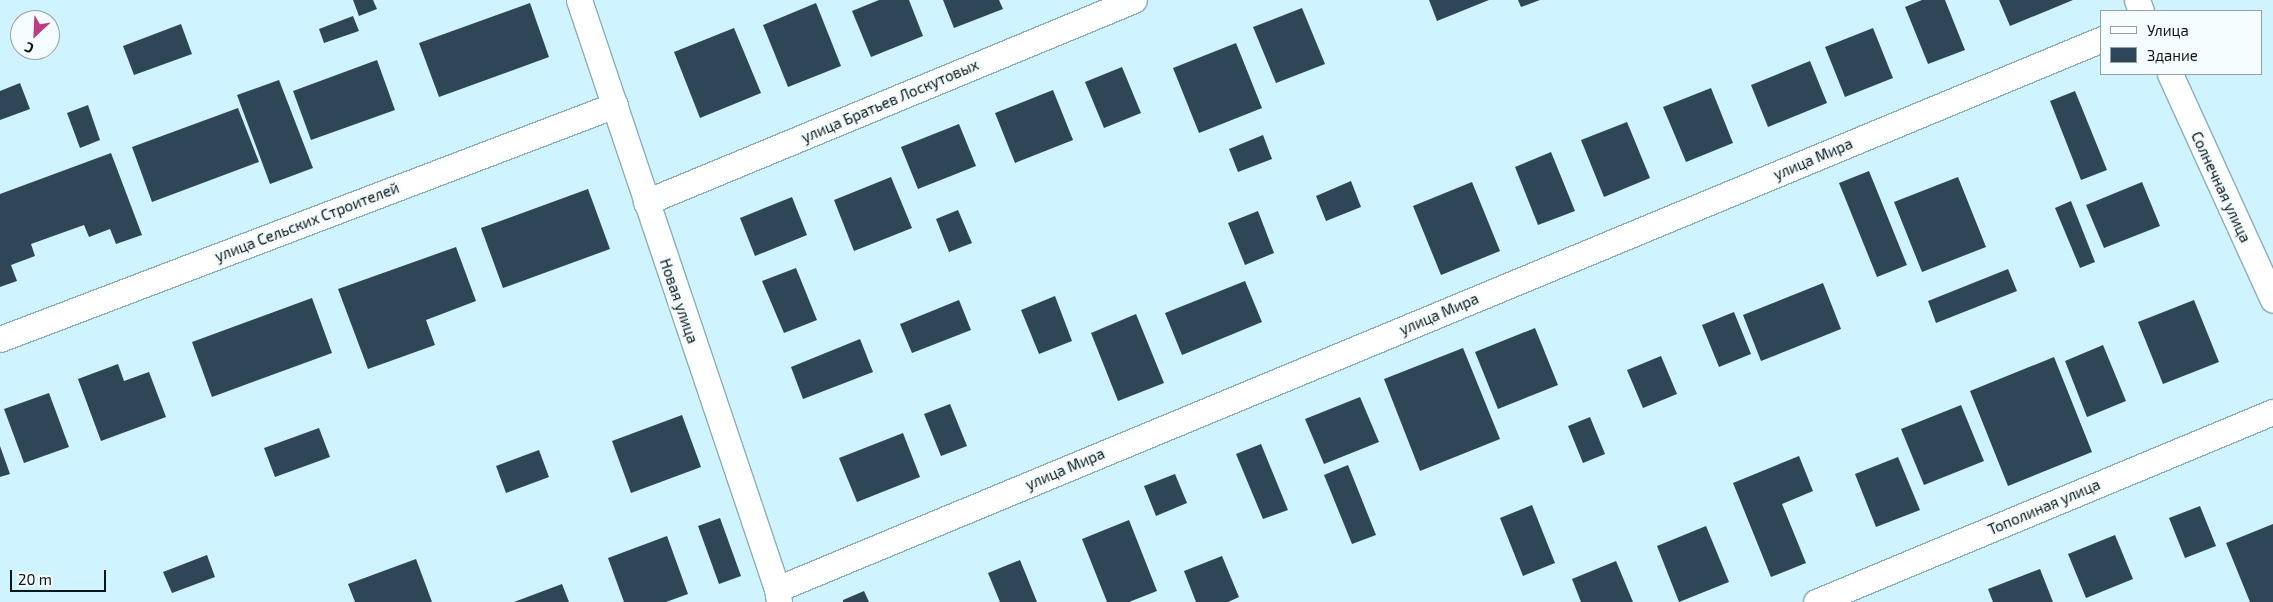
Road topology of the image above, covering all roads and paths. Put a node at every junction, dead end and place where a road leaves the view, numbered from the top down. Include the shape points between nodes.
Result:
1 (579, 0) edge
2 (1134, 0) edge
3 (2100, 40) edge
4 (2170, 75) edge
5 (615, 105) junction
6 (646, 202) junction
7 (2273, 300) edge
8 (0, 339) edge
9 (2273, 412) edge
10 (778, 596) edge
11 (1816, 602) edge

1 - 5 street, Новая улица
2 - 6 street, улица Братьев Лоскутовых
3 - 10 street, улица Мира
4 - 7 street, Солнечная улица
5 - 6 street, Новая улица
5 - 8 street, улица Сельских Строителей
6 - 10 street, Новая улица
9 - 11 street, Тополиная улица

